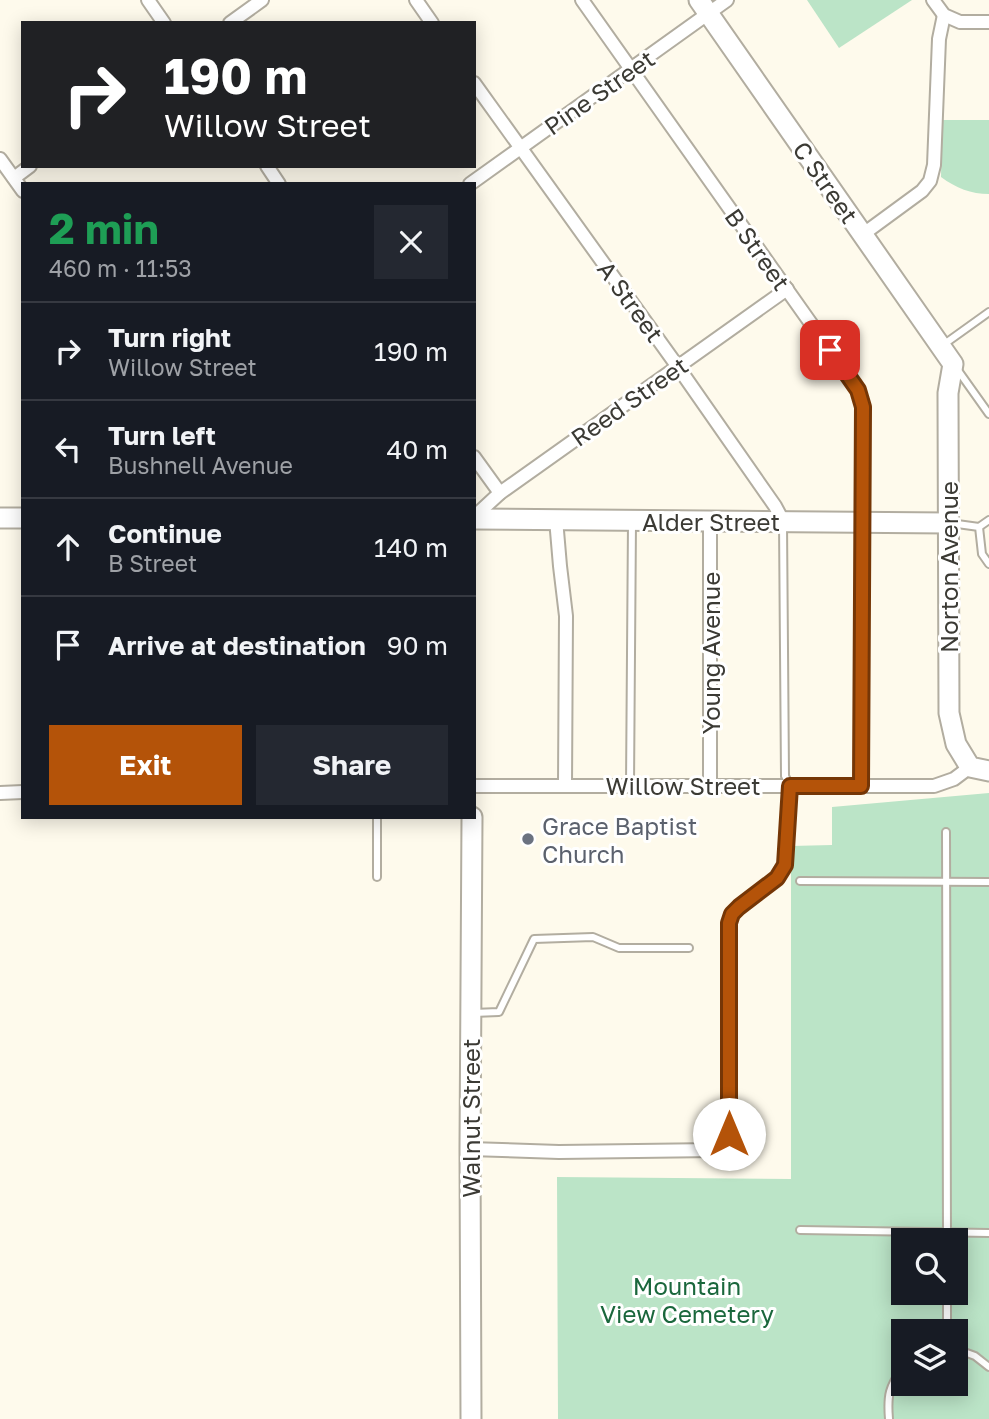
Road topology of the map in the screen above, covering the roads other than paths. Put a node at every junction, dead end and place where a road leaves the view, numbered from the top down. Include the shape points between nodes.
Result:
1 (148, 0) edge
2 (262, 0) edge
3 (416, 0) edge
4 (582, 0) edge
5 (727, 0) edge
6 (933, 0) edge
7 (704, 7) edge
8 (944, 15) junction
9 (163, 21) edge
10 (233, 21) edge
11 (431, 21) edge
12 (989, 22) edge
13 (631, 69) junction
14 (476, 86) edge
15 (520, 148) junction
16 (0, 159) edge
17 (27, 168) edge
18 (14, 178) junction
19 (473, 182) edge
20 (21, 188) edge
21 (862, 235) junction
22 (787, 289) junction
23 (989, 312) edge
24 (941, 346) junction
25 (953, 364) junction
26 (678, 366) junction
27 (989, 414) edge
28 (476, 460) edge
29 (500, 493) junction
30 (476, 516) edge
31 (0, 518) edge
32 (21, 518) edge
33 (476, 518) edge
34 (556, 519) junction
35 (632, 520) junction
36 (989, 520) edge
37 (710, 521) junction
38 (783, 521) junction
39 (862, 522) junction
40 (948, 523) junction
41 (979, 527) junction
42 (989, 564) edge
43 (979, 769) edge
44 (565, 785) junction
45 (630, 785) junction
46 (710, 785) junction
47 (476, 786) edge
48 (790, 786) junction
49 (861, 786) junction
50 (21, 792) edge
51 (0, 793) edge
52 (377, 819) edge
53 (472, 819) edge
54 (946, 832) dead end
55 (377, 877) dead end
56 (800, 881) dead end
57 (946, 882) junction
58 (989, 882) edge
59 (689, 948) dead end
60 (471, 1013) junction
61 (470, 1149) junction
62 (947, 1228) edge
63 (800, 1230) dead end
64 (891, 1231) edge
65 (968, 1232) edge
66 (989, 1233) edge
67 (968, 1353) edge
68 (989, 1367) edge
69 (891, 1390) edge
70 (471, 1419) edge
71 (889, 1419) edge

1 - 9 street
2 - 10 street
3 - 11 street
4 - 13 street, B Street
5 - 7 street, Pine Street
6 - 8 street
7 - 13 street, Pine Street
7 - 21 street, C Street
8 - 12 street via 960,22
8 - 21 street via 930,181
13 - 15 street, Pine Street
13 - 22 street, B Street
14 - 15 street, A Street
15 - 19 street, Pine Street
15 - 26 street, A Street
16 - 18 street
17 - 18 street
18 - 20 street
21 - 24 street, C Street
22 - 26 street, Reed Street
22 - 39 street, B Street via 858,390 863,407
23 - 24 lane
24 - 25 street, C Street
25 - 27 lane
25 - 40 street, Norton Avenue via 948,393
26 - 29 street, Reed Street
26 - 38 street, A Street
28 - 29 street
29 - 30 street, Reed Street
31 - 32 street
33 - 34 street, Alder Street
34 - 35 street, Alder Street
34 - 44 street via 566,616
35 - 37 street, Alder Street
35 - 45 lane
36 - 41 lane
37 - 38 street, Alder Street
37 - 46 street, Young Avenue
38 - 39 street, Alder Street
38 - 48 lane via 785,776
39 - 40 street, Alder Street
39 - 49 street, B Street
40 - 41 lane
40 - 43 street, Norton Avenue via 949,713 956,744
41 - 42 lane via 982,554
43 - 49 street, Willow Street via 934,786
44 - 45 street, Willow Street
44 - 47 street, Willow Street
45 - 46 street, Willow Street
46 - 48 street, Willow Street
48 - 49 street, Willow Street
48 - 61 street via 785,865 777,878 732,914 729,923 729,1134 725,1145 715,1150 559,1153
50 - 51 street
52 - 55 lane
53 - 60 street, Walnut Street
54 - 57 lane
56 - 57 lane
57 - 58 lane
57 - 62 lane
59 - 60 lane via 619,948 593,937 534,939 499,1013
60 - 61 street, Walnut Street
61 - 70 street, Walnut Street
63 - 64 lane
65 - 66 lane
67 - 68 lane
69 - 71 lane

